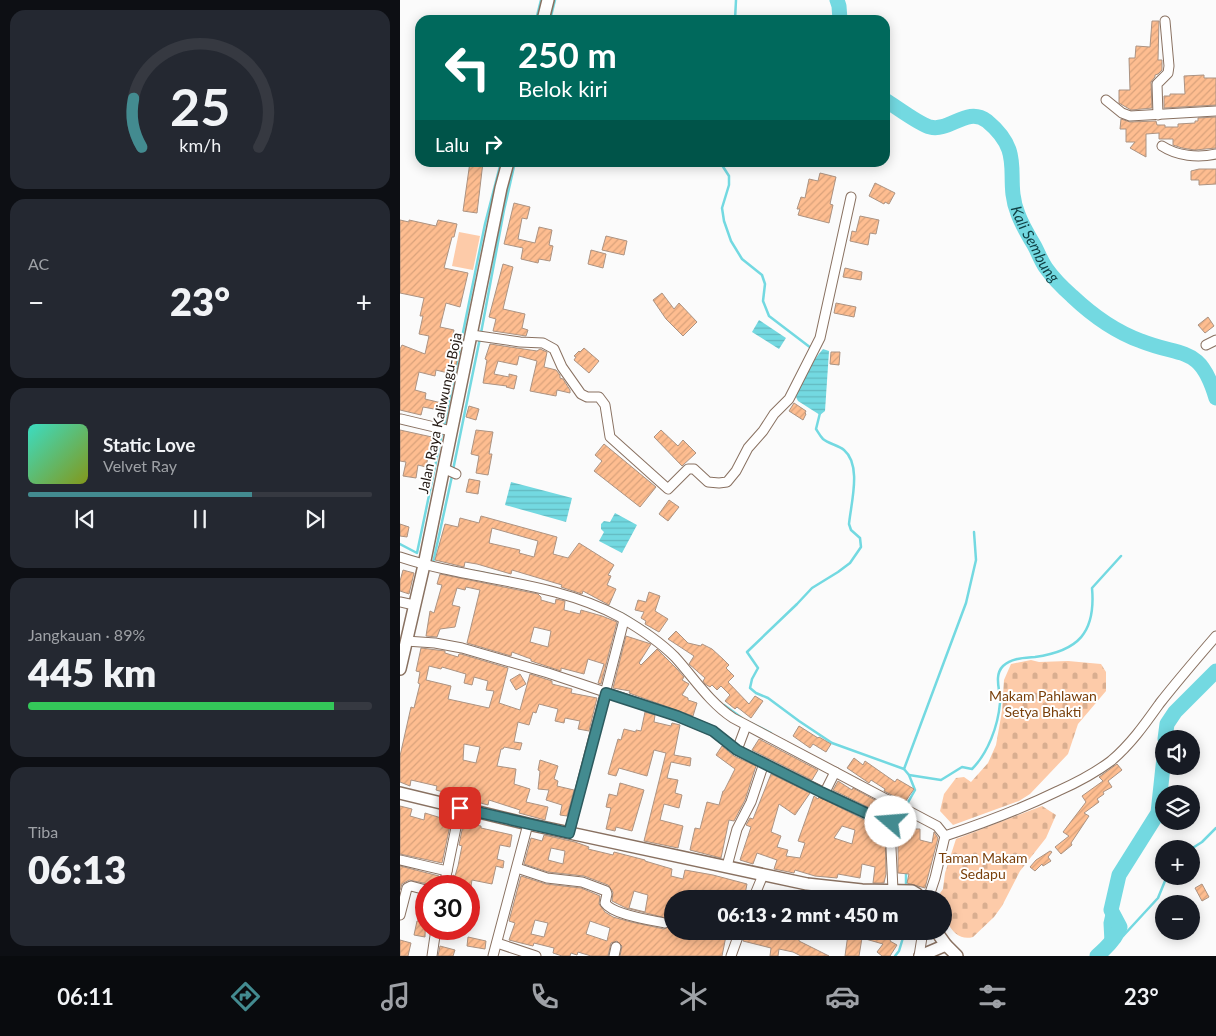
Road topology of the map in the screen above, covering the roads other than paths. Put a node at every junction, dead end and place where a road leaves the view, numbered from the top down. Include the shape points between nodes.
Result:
1 (548, 0) edge
2 (544, 15) edge
3 (1165, 21) dead end
4 (1106, 100) dead end
5 (1216, 111) edge
6 (1158, 115) junction
7 (1162, 146) dead end
8 (1216, 154) edge
9 (507, 167) edge
10 (851, 197) dead end
11 (472, 335) junction
12 (1216, 340) edge
13 (1206, 345) dead end
14 (401, 419) edge
15 (451, 431) junction
16 (443, 468) junction
17 (456, 474) dead end
18 (400, 556) edge
19 (424, 565) junction
20 (400, 602) edge
21 (414, 605) junction
22 (624, 620) junction
23 (1216, 636) edge
24 (406, 641) junction
25 (400, 669) edge
26 (606, 693) junction
27 (746, 726) junction
28 (737, 750) junction
29 (764, 762) junction
30 (835, 772) junction
31 (819, 791) junction
32 (400, 793) edge
33 (894, 804) junction
34 (460, 808) junction
35 (891, 822) junction
36 (528, 824) junction
37 (569, 833) junction
38 (945, 836) junction
39 (400, 860) edge
40 (727, 866) junction
41 (516, 868) junction
42 (447, 871) junction
43 (446, 875) edge
44 (763, 875) junction
45 (415, 887) edge
46 (757, 890) edge
47 (862, 890) edge
48 (893, 890) edge
49 (931, 890) edge
50 (400, 914) edge
51 (664, 923) edge
52 (434, 940) edge
53 (737, 940) edge
54 (922, 940) edge
55 (942, 940) edge
56 (497, 943) junction
57 (946, 945) junction
58 (432, 956) edge
59 (493, 956) edge
60 (536, 956) edge
61 (731, 956) edge
62 (919, 956) edge
63 (957, 956) edge

1 - 2 main road
3 - 6 street via 1169,66 1168,74 1157,84
4 - 6 street via 1127,116
5 - 6 street
7 - 8 street via 1170,152 1185,155
9 - 11 main road, Jalan Raya Kaliwungu-Boja
10 - 11 street via 820,338 788,399 748,448 727,482 708,482 694,469 688,469 668,489 610,437 605,405 599,396 581,394 554,349 543,343
11 - 15 main road, Jalan Raya Kaliwungu-Boja
12 - 13 street
14 - 15 street
15 - 16 main road, Jalan Raya Kaliwungu-Boja
16 - 17 street
16 - 19 main road, Jalan Raya Kaliwungu-Boja
18 - 19 street
19 - 21 main road, Jalan Raya Kaliwungu-Boja
19 - 22 street via 522,583 595,606
20 - 21 street
21 - 24 main road, Jalan Raya Kaliwungu-Boja
22 - 26 street
22 - 27 street via 664,647 716,706
23 - 38 street via 1146,725 1110,762 1029,805
24 - 25 main road, Jalan Raya Kaliwungu-Boja
24 - 26 street via 462,648
26 - 28 street via 713,731
26 - 37 street
27 - 28 street
27 - 30 street
28 - 29 street
29 - 31 street
29 - 40 street via 751,802 737,829
30 - 31 street
30 - 33 street
31 - 35 street
32 - 34 main road
33 - 35 street
33 - 38 street via 936,826
34 - 36 main road
34 - 42 street
35 - 48 street
36 - 37 main road
36 - 41 street
37 - 40 main road
38 - 49 street
39 - 42 street
40 - 44 main road
41 - 51 street via 548,878 582,882 606,891 606,905 610,908
41 - 56 street
42 - 43 street
44 - 46 street
44 - 47 main road
45 - 50 street via 407,888
52 - 58 street
53 - 61 street
54 - 62 street
55 - 57 main road
56 - 59 street
56 - 60 street
57 - 62 main road
57 - 63 main road

